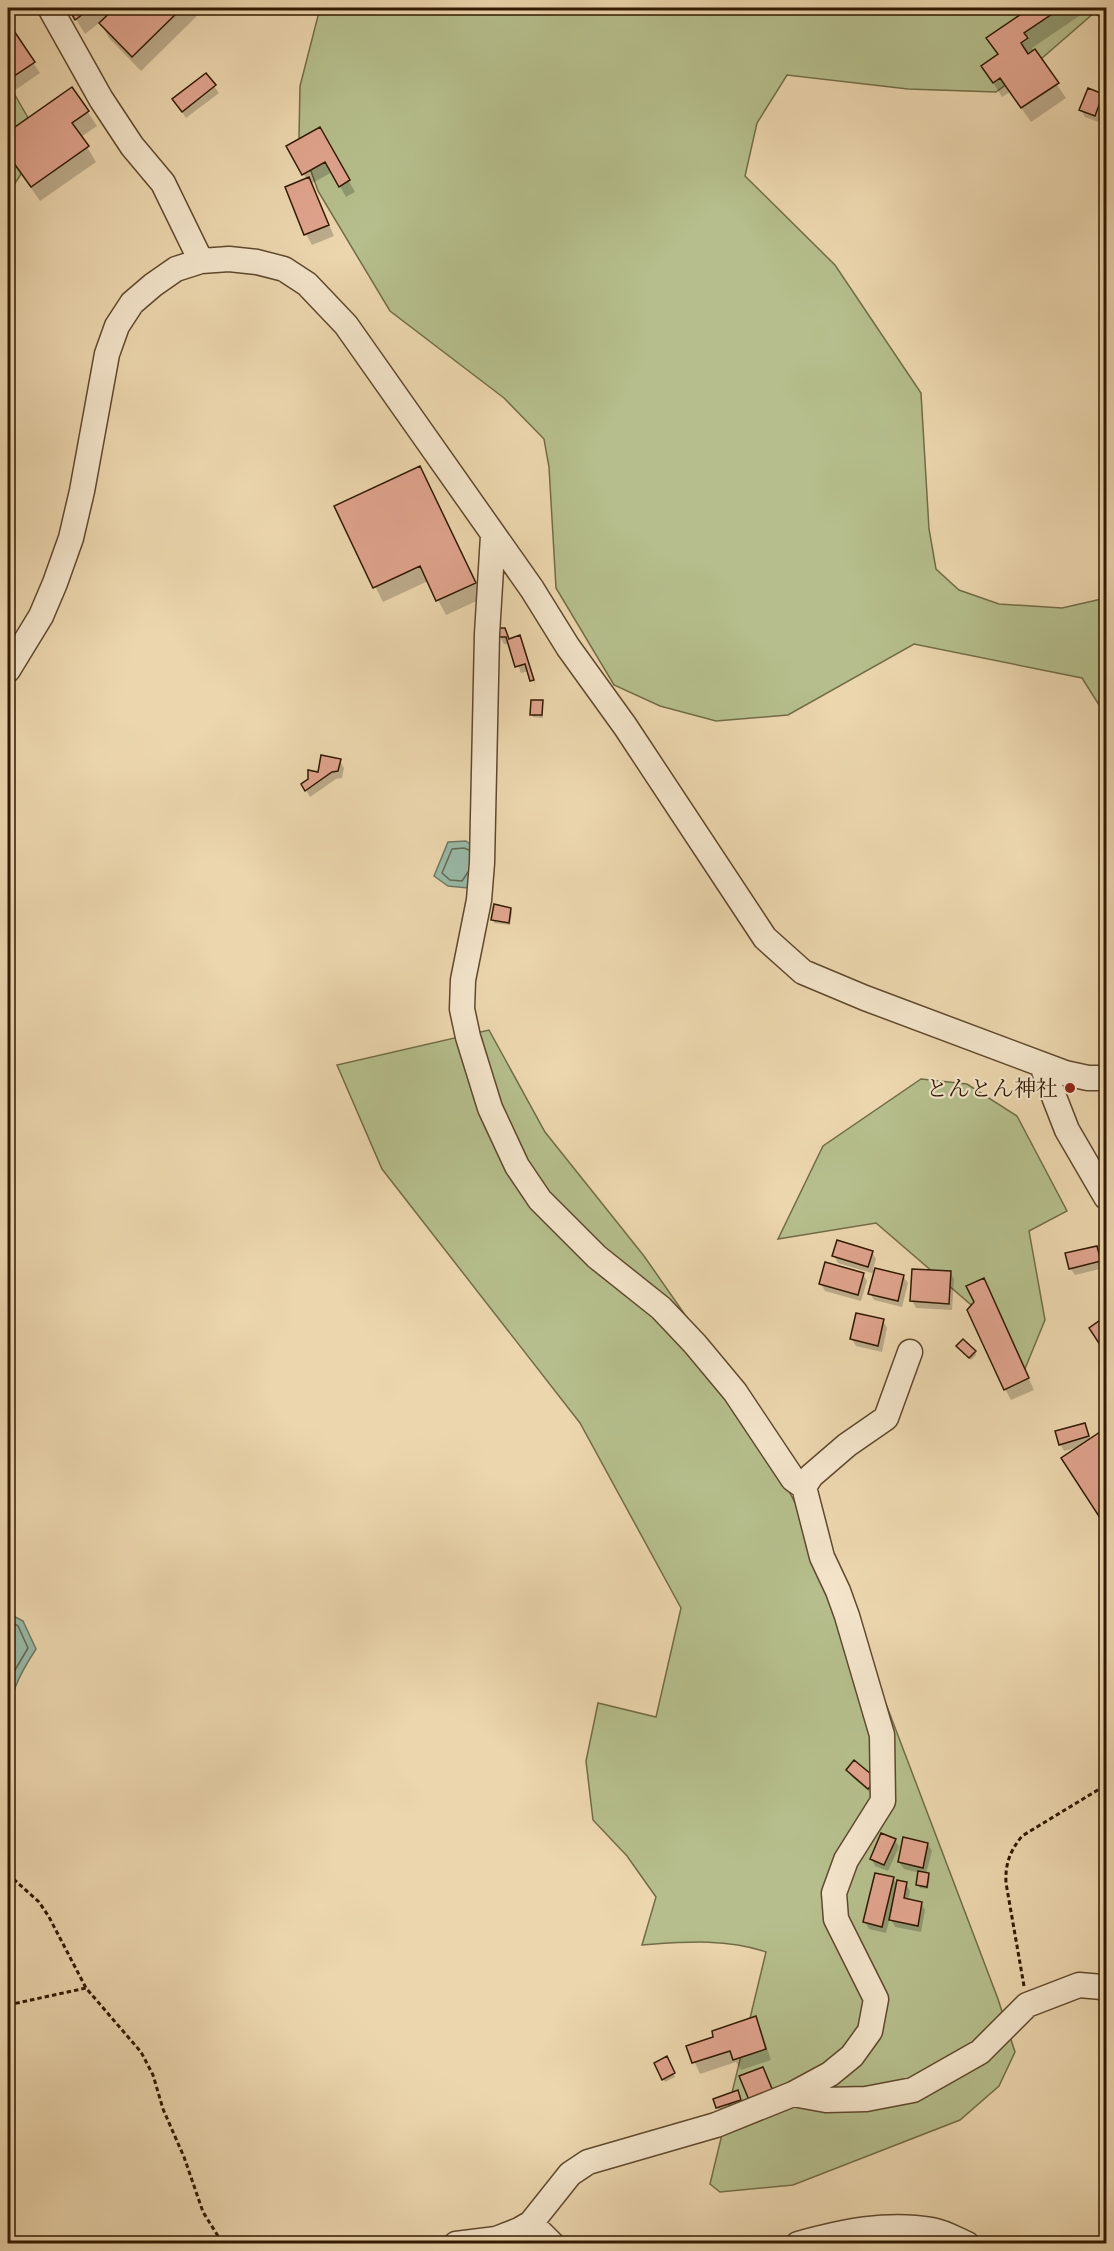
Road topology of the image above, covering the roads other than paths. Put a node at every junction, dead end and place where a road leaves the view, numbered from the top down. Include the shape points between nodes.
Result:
1 (50, 8) edge
2 (201, 261) junction
3 (493, 536) junction
4 (8, 670) edge
5 (1042, 1066) junction
6 (1107, 1078) edge
7 (1107, 1197) edge
8 (910, 1352) dead end
9 (804, 1486) junction
10 (1107, 1990) edge
11 (793, 2094) junction
12 (531, 2223) junction
13 (456, 2244) edge
14 (552, 2244) edge
15 (798, 2244) edge
16 (967, 2244) edge

1 - 2 street via 101,99 163,183
2 - 3 street via 257,262 284,269 307,284 346,325
2 - 4 street via 176,269 153,285 132,303 117,326 107,354 71,538 41,616
3 - 5 street via 765,938 803,972
3 - 9 street via 482,863 462,1009 490,1108 517,1166 540,1200 597,1257 661,1308 695,1344 735,1392 793,1479
5 - 6 street via 1088,1078
5 - 7 street via 1067,1130
8 - 9 street via 886,1418 847,1445
9 - 11 street via 822,1557 847,1616 882,1735 884,1770 883,1801 846,1860 834,1893 836,1919 876,1999 870,2031 852,2056 830,2074
10 - 11 street via 1079,1985 1027,2006 980,2052 914,2090 866,2099 826,2100
11 - 12 street via 716,2126 588,2162 570,2174
12 - 13 street via 496,2239
12 - 14 street
15 - 16 street via 892,2226 934,2230

